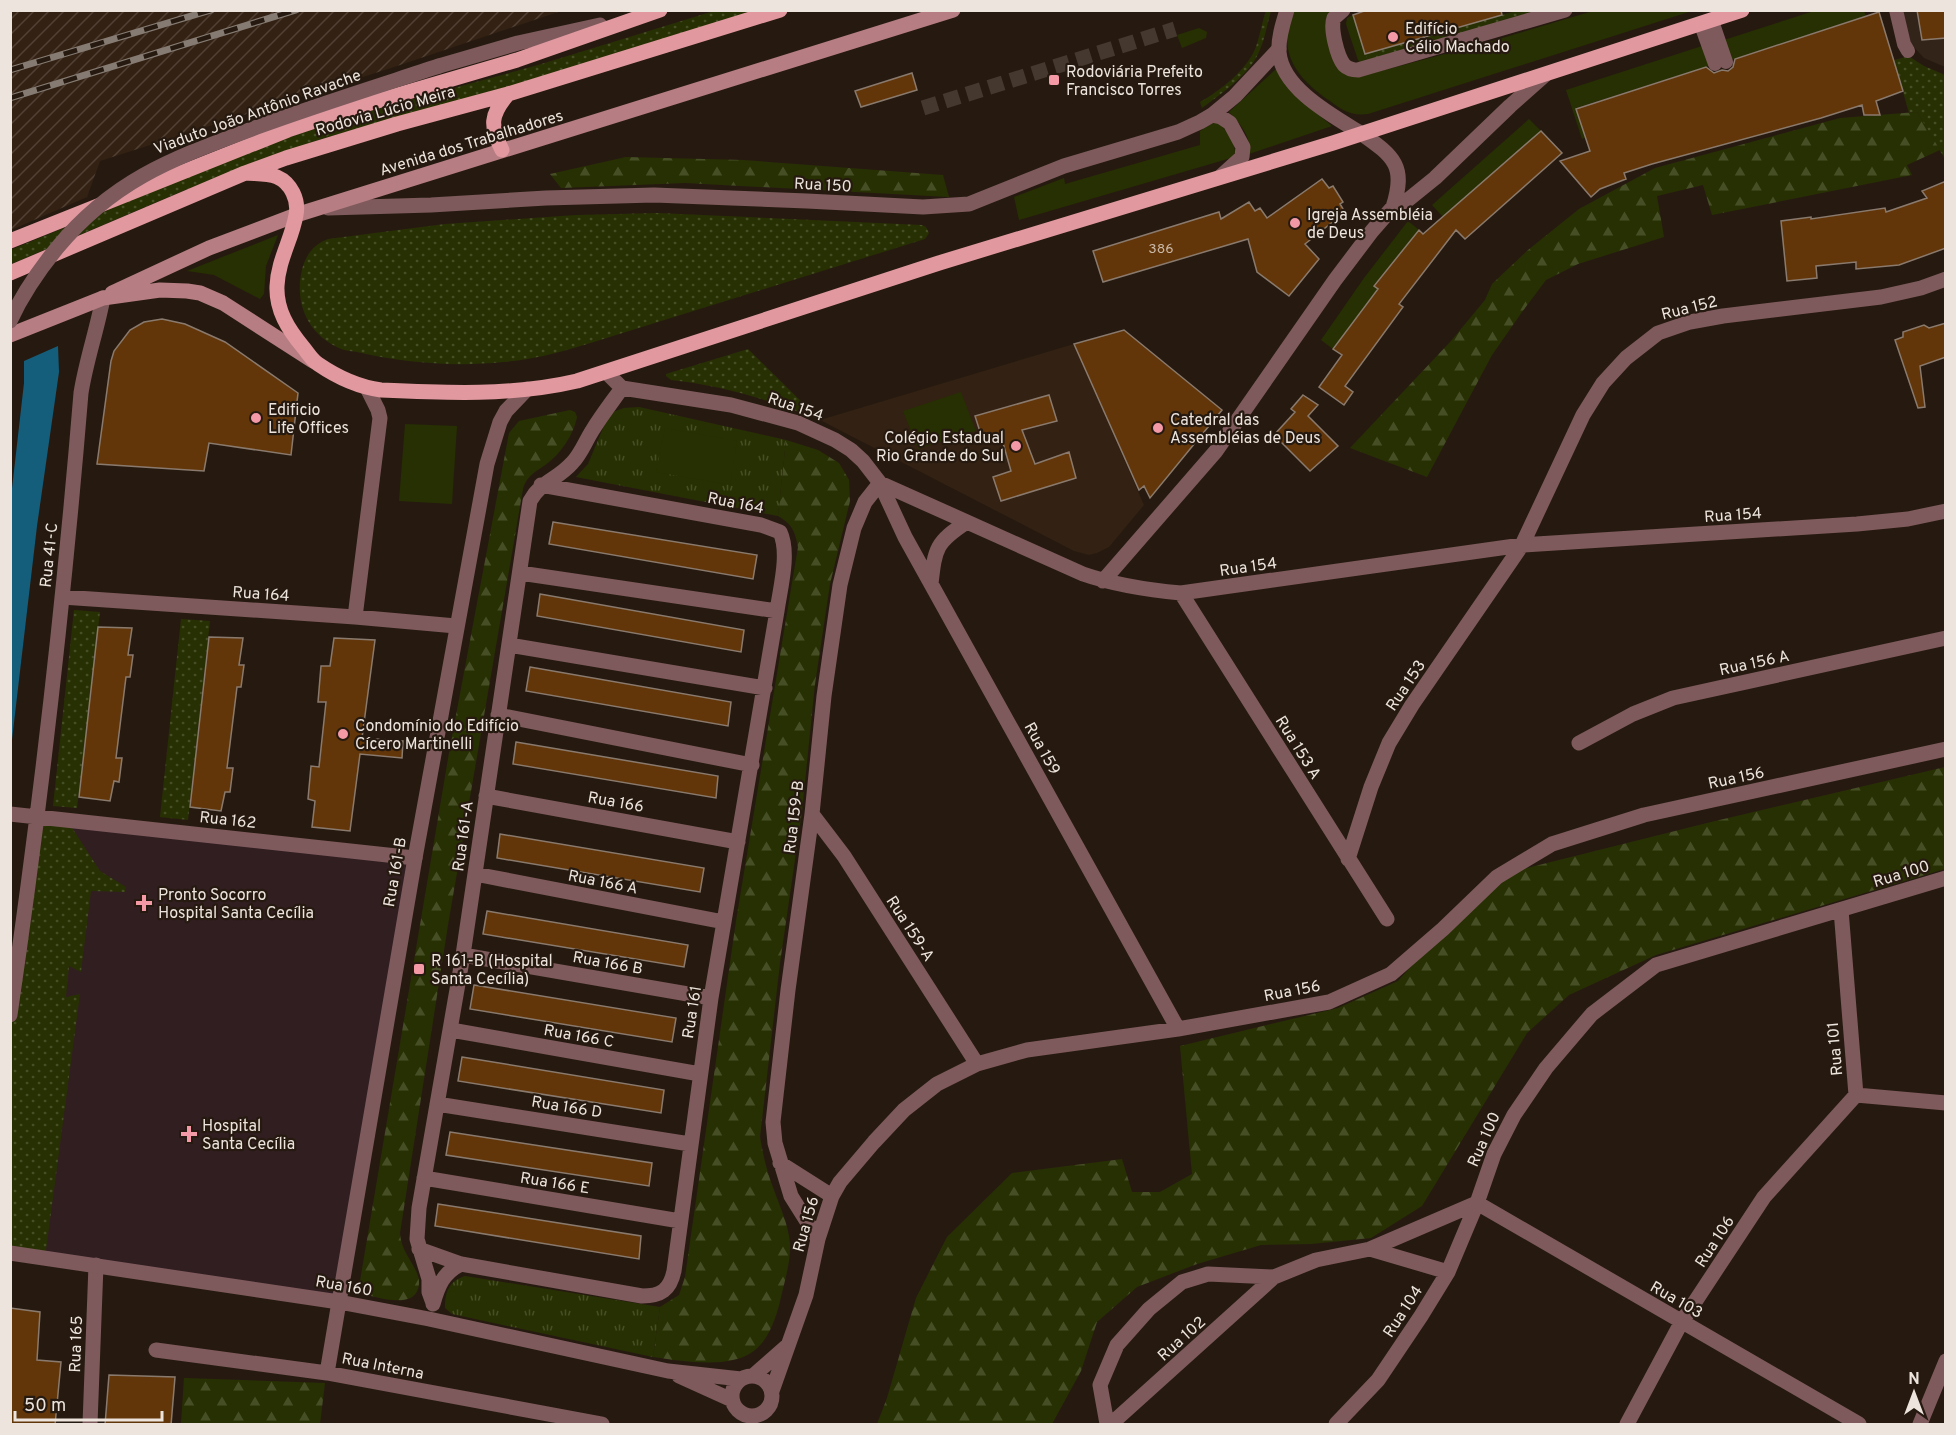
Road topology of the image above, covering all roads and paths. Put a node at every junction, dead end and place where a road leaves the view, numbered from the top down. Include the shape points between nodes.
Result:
1 (660, 10) edge
2 (780, 10) edge
3 (953, 10) edge
4 (1287, 10) edge
5 (1343, 10) edge
6 (1565, 10) edge
7 (1742, 10) edge
8 (1896, 10) edge
9 (635, 18) junction
10 (1706, 23) junction
11 (1279, 49) junction
12 (1908, 51) dead end
13 (1720, 63) dead end
14 (1545, 75) junction
15 (508, 94) junction
16 (1212, 115) junction
17 (1362, 134) junction
18 (502, 150) junction
19 (245, 174) junction
20 (1221, 177) junction
21 (1393, 207) junction
22 (322, 208) junction
23 (296, 215) junction
24 (10, 241) edge
25 (10, 273) edge
26 (1946, 279) edge
27 (107, 295) junction
28 (10, 321) edge
29 (10, 335) edge
30 (316, 363) junction
31 (606, 372) junction
32 (367, 388) junction
33 (622, 388) junction
34 (527, 389) junction
35 (880, 483) junction
36 (541, 485) junction
37 (1946, 511) edge
38 (967, 522) junction
39 (780, 532) joint
40 (1522, 546) junction
41 (520, 573) junction
42 (1103, 581) junction
43 (931, 584) junction
44 (1181, 593) junction
45 (62, 597) junction
46 (777, 611) junction
47 (355, 617) junction
48 (456, 626) junction
49 (1946, 638) edge
50 (509, 645) junction
51 (765, 688) junction
52 (498, 715) junction
53 (1579, 743) dead end
54 (1946, 749) edge
55 (752, 765) junction
56 (486, 796) junction
57 (10, 814) edge
58 (812, 814) junction
59 (36, 817) junction
60 (738, 842) junction
61 (415, 858) junction
62 (1348, 860) junction
63 (475, 874) junction
64 (1946, 878) edge
65 (1841, 910) junction
66 (1387, 919) dead end
67 (724, 922) junction
68 (463, 955) junction
69 (711, 998) junction
70 (10, 1016) edge
71 (1178, 1029) junction
72 (451, 1030) junction
73 (977, 1064) junction
74 (700, 1074) junction
75 (1856, 1095) junction
76 (1946, 1103) edge
77 (437, 1104) junction
78 (690, 1144) junction
79 (780, 1163) junction
80 (424, 1178) junction
81 (832, 1196) junction
82 (1477, 1203) junction
83 (681, 1221) junction
84 (818, 1239) junction
85 (419, 1249) junction
86 (1370, 1249) junction
87 (10, 1253) edge
88 (461, 1264) junction
89 (96, 1265) junction
90 (1448, 1272) junction
91 (1274, 1277) junction
92 (339, 1302) junction
93 (433, 1303) junction
94 (429, 1319) junction
95 (1681, 1323) junction
96 (789, 1345) junction
97 (156, 1350) dead end
98 (1946, 1361) edge
99 (668, 1371) junction
100 (327, 1373) junction
101 (747, 1377) junction
102 (772, 1391) junction
103 (732, 1401) junction
104 (767, 1417) edge
105 (744, 1420) edge
106 (90, 1425) edge
107 (602, 1425) edge
108 (1109, 1425) edge
109 (1336, 1425) edge
110 (1627, 1425) edge
111 (1859, 1425) edge
112 (1920, 1425) edge

1 - 9 main road, Rodovia Lúcio Meira
2 - 15 main road, Rodovia Lúcio Meira
3 - 18 main road, Avenida dos Trabalhadores
4 - 11 street
5 - 6 street via 1331,24 1345,66 1358,70
7 - 10 main road
8 - 12 street
9 - 24 main road, Rodovia Lúcio Meira via 517,60 288,130
9 - 28 street, Viaduto João Antônio Ravache, bridge via 518,43 439,66 333,100 175,159 132,181 78,223 46,261
10 - 13 street
10 - 14 main road
11 - 16 street, Rua 150
11 - 17 street via 1285,71 1300,90
14 - 17 main road
14 - 21 street via 1427,186
15 - 18 main road via 493,117
15 - 19 main road, Rodovia Lúcio Meira via 339,141
16 - 20 street via 1230,123 1243,147 1242,157
16 - 22 street, Rua 150 via 1178,132 1064,166 969,204 949,207 654,195
17 - 20 main road
17 - 21 street via 1388,154 1396,166 1399,184
18 - 22 main road, Avenida dos Trabalhadores
19 - 23 main road via 267,174 285,181 296,201
19 - 25 main road, Rodovia Lúcio Meira, bridge
20 - 31 main road via 939,262
21 - 42 street via 1355,252 1221,444
22 - 23 main road, Avenida dos Trabalhadores
23 - 27 main road, Avenida dos Trabalhadores via 209,248
23 - 30 main road via 280,266 278,299 290,331
26 - 40 street, Rua 152 via 1881,297 1707,318 1658,333 1626,358 1593,398
27 - 29 main road, Avenida dos Trabalhadores
27 - 30 main road via 160,290 200,293 223,303
27 - 45 street, Rua 41-C via 81,393
30 - 32 main road
31 - 33 street
31 - 34 main road via 560,385
32 - 34 main road via 485,392
32 - 47 street via 380,418
33 - 35 street, Rua 154 via 731,405 798,423 851,450
33 - 36 street via 572,463
34 - 48 street, Rua 161-B via 506,411 490,450
35 - 38 street, Rua 154
35 - 43 street, Rua 159
35 - 58 street, Rua 159-B via 865,502 846,556 826,676
36 - 39 street, Rua 164 via 761,525
36 - 41 street, Rua 161-A via 530,501
37 - 40 street, Rua 154 via 1867,523
38 - 42 street, Rua 154
38 - 43 street via 940,542
39 - 46 street, Rua 161 via 785,548
40 - 44 street, Rua 154
40 - 62 street, Rua 153 via 1389,743
41 - 46 street
41 - 50 street, Rua 161-A
42 - 44 street, Rua 154
43 - 71 street, Rua 159
44 - 62 street, Rua 153 A
45 - 47 street, Rua 164
45 - 59 street, Rua 41-C
46 - 51 street, Rua 161
47 - 48 street, Rua 164
48 - 61 street, Rua 161-B
49 - 53 street, Rua 156 A via 1673,698
50 - 51 street
50 - 52 street, Rua 161-A
51 - 55 street, Rua 161
52 - 55 street
52 - 56 street, Rua 161-A
54 - 71 street, Rua 156 via 1644,815 1552,844 1497,877 1392,974 1329,1002
55 - 60 street, Rua 161
56 - 60 street, Rua 166
56 - 63 street, Rua 161-A
57 - 59 street, Rua 162
58 - 73 street, Rua 159-A via 844,856
58 - 79 street, Rua 159-B via 773,1122
59 - 61 street, Rua 162
59 - 70 street, Rua 41-C
60 - 67 street, Rua 161
61 - 92 street, Rua 161-B
62 - 66 street, Rua 153 A
63 - 67 street, Rua 166 A
63 - 68 street, Rua 161-A
64 - 65 street, Rua 100
65 - 75 street, Rua 101
65 - 82 street, Rua 100 via 1656,966 1592,1014 1546,1068 1514,1115 1494,1154
67 - 69 street, Rua 161
68 - 69 street, Rua 166 B
68 - 72 street, Rua 161-A
69 - 74 street, Rua 161
71 - 73 street, Rua 156 via 1027,1050
72 - 74 street, Rua 166 C
72 - 77 street, Rua 161-A
73 - 81 street, Rua 156 via 937,1084 904,1110
74 - 78 street, Rua 161
75 - 76 street, Rua 101
75 - 95 street, Rua 106 via 1764,1197
77 - 78 street, Rua 166 D
77 - 80 street, Rua 161-A
78 - 83 street, Rua 161
79 - 81 street
79 - 84 street, Rua 159-B via 790,1196
80 - 83 street, Rua 166 E
80 - 85 street, Rua 161-A via 417,1223
81 - 84 street, Rua 156
82 - 86 street
82 - 90 street, Rua 104
82 - 95 street, Rua 103
83 - 88 street, Rua 161 via 672,1280 668,1288 653,1296
84 - 96 street, Rua 156 via 806,1295
85 - 88 street, Rua 161
85 - 93 street, Rua 161-A
86 - 90 street
86 - 91 street via 1316,1260
87 - 89 street, Rua 160
88 - 93 street via 444,1276
89 - 92 street, Rua 160
89 - 106 street, Rua 165
90 - 109 street, Rua 104 via 1378,1380
91 - 108 street, Rua 102
91 - 108 street via 1208,1274 1182,1282 1149,1310 1117,1345 1100,1386
92 - 94 street, Rua 160
92 - 100 street, Rua 161-B
93 - 94 street, Rua 161-A
94 - 99 street, Rua 160
95 - 110 street, Rua 106
95 - 111 street, Rua 103
96 - 101 street
96 - 102 street, Rua 156
97 - 100 street, Rua Interna
98 - 112 street
99 - 101 street, Rua 160
99 - 103 street, Rua 160
100 - 107 street, Rua Interna
101 - 102 street via 765,1380
101 - 103 street via 733,1389
102 - 104 street
103 - 105 street
104 - 105 street

